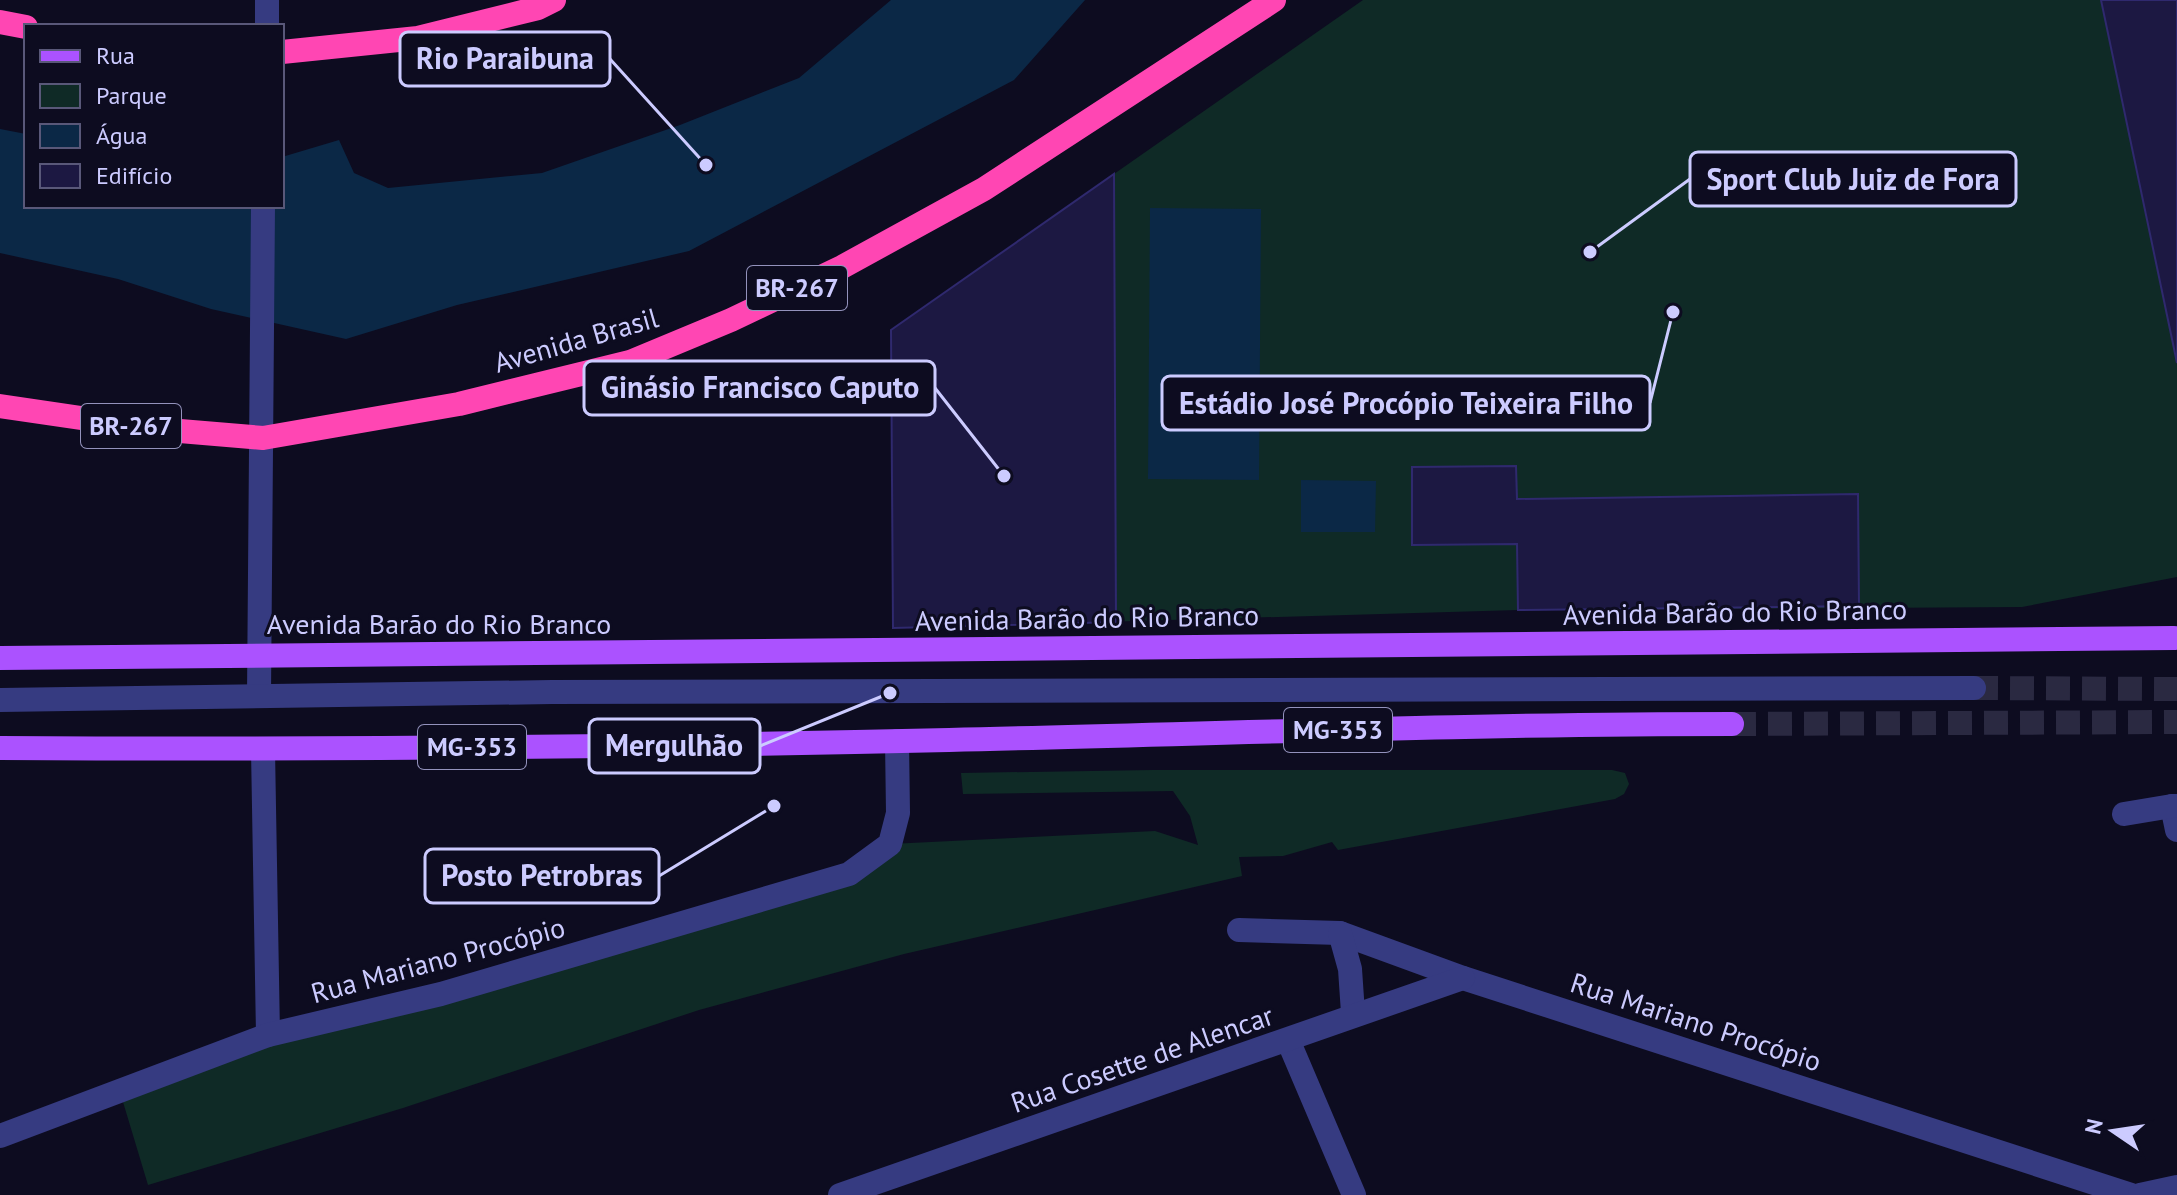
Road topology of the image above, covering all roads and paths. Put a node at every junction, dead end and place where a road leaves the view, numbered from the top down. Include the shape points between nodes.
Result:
1 (267, 0) edge
2 (554, 0) edge
3 (1274, 0) edge
4 (0, 22) edge
5 (267, 24) edge
6 (24, 27) edge
7 (284, 52) edge
8 (263, 208) edge
9 (0, 406) edge
10 (263, 438) junction
11 (2174, 638) dead end
12 (260, 655) junction
13 (0, 658) edge
14 (1974, 688) tunnel mouth
15 (259, 695) junction
16 (0, 700) edge
17 (1732, 724) tunnel mouth
18 (897, 741) junction
19 (0, 748) edge
20 (263, 750) junction
21 (2124, 814) dead end
22 (2175, 814) edge
23 (1239, 930) dead end
24 (1340, 933) junction
25 (1463, 978) junction
26 (1353, 1013) junction
27 (268, 1035) junction
28 (1288, 1040) junction
29 (0, 1136) edge
30 (2177, 1187) edge
31 (857, 1193) edge
32 (1354, 1195) edge
33 (2131, 1195) edge
34 (2140, 1195) edge

1 - 5 street
2 - 7 highway via 418,38
3 - 10 highway, Avenida Brasil / BR-267 via 984,189 731,320 630,362 459,404
4 - 6 highway
8 - 10 street
9 - 10 highway, Avenida Brasil / BR-267
10 - 12 street
11 - 12 main road, Avenida Barão do Rio Branco
12 - 13 main road, Avenida Barão do Rio Branco
12 - 15 street
14 - 15 street
15 - 16 street
17 - 18 main road, MG-353
18 - 20 main road, MG-353
18 - 27 street, Rua Mariano Procópio via 898,813 890,844 849,874 441,994
19 - 20 main road, MG-353
20 - 27 street
21 - 22 street
23 - 24 street, Rua Mariano Procópio
24 - 25 street, Rua Mariano Procópio
24 - 26 street via 1350,969
25 - 26 street, Rua Cosette de Alencar
25 - 33 street, Rua Mariano Procópio
26 - 28 street, Rua Cosette de Alencar
27 - 29 street, Rua Mariano Procópio
28 - 31 street, Rua Cosette de Alencar
28 - 32 street
30 - 34 street

